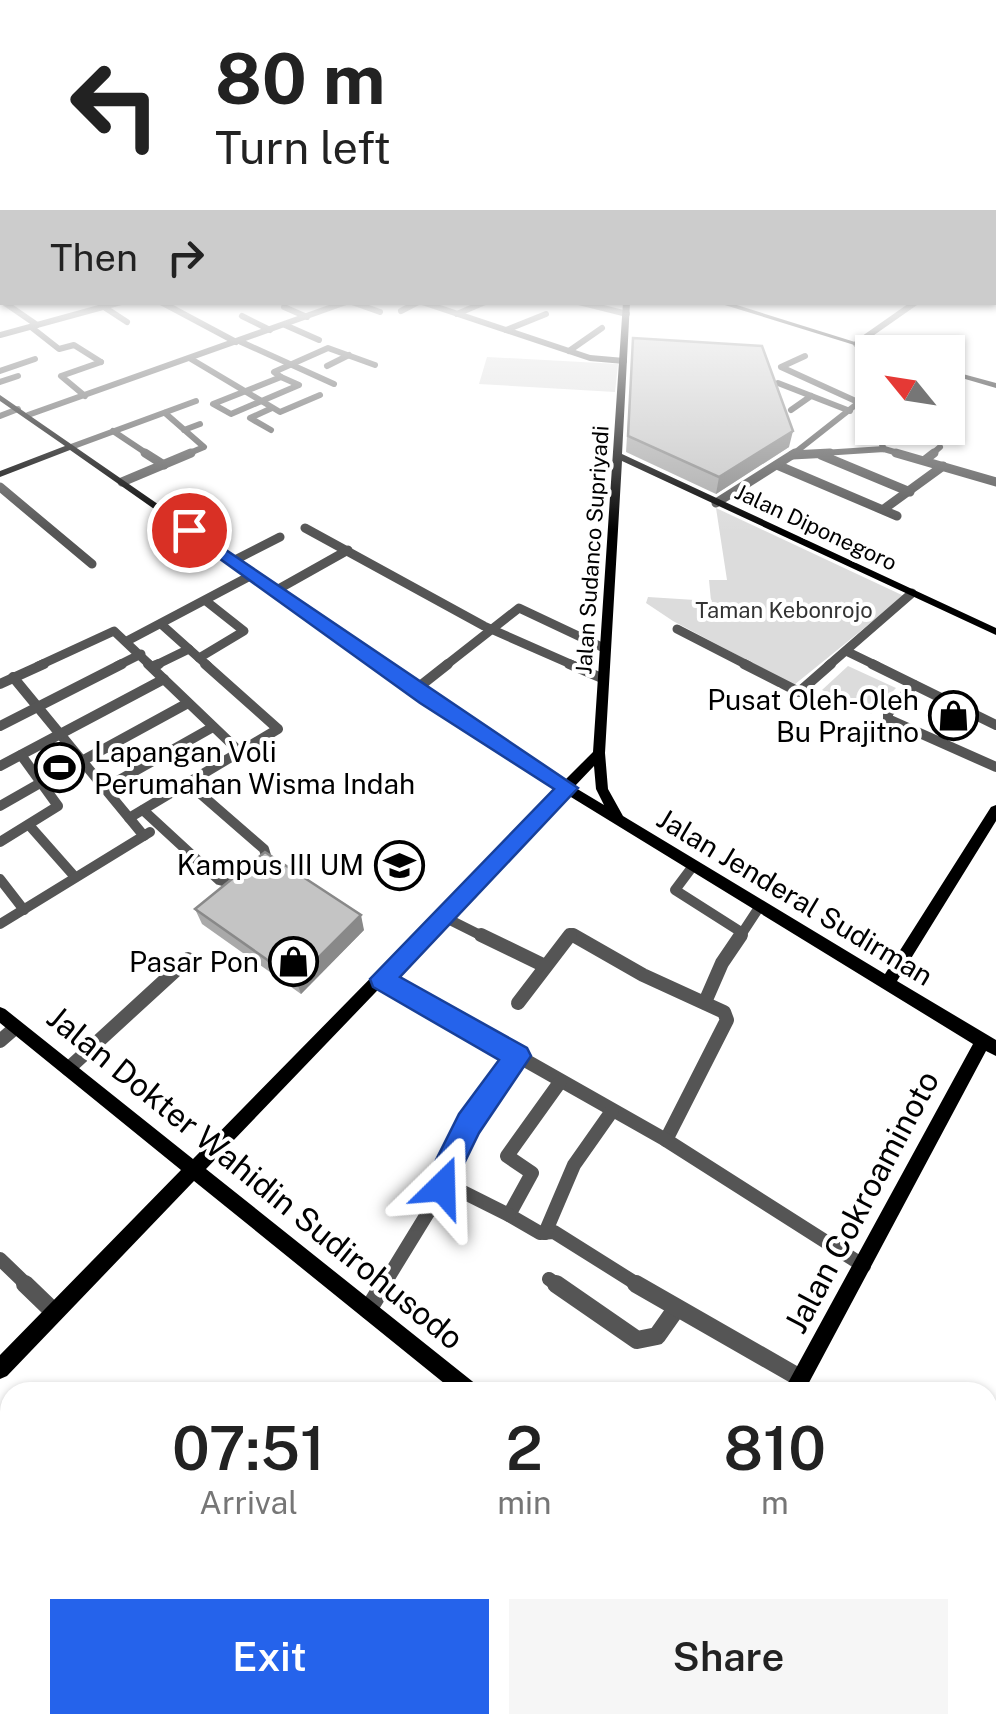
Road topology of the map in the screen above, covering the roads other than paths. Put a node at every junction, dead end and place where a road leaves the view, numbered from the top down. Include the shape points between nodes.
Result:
1 (78, 370) edge
2 (160, 370) edge
3 (208, 370) edge
4 (277, 370) edge
5 (299, 370) edge
6 (624, 370) edge
7 (787, 370) edge
8 (18, 376) dead end
9 (281, 376) junction
10 (965, 377) edge
11 (0, 382) edge
12 (778, 383) edge
13 (334, 384) dead end
14 (996, 386) edge
15 (242, 392) junction
16 (320, 395) dead end
17 (85, 396) junction
18 (811, 396) junction
19 (0, 397) edge
20 (196, 401) dead end
21 (855, 401) edge
22 (261, 402) junction
23 (855, 407) edge
24 (272, 408) junction
25 (791, 410) dead end
26 (850, 411) junction
27 (23, 412) junction
28 (165, 412) junction
29 (0, 416) edge
30 (200, 424) dead end
31 (184, 430) junction
32 (271, 430) dead end
33 (113, 431) junction
34 (882, 445) edge
35 (71, 446) junction
36 (940, 446) dead end
37 (884, 449) junction
38 (818, 454) junction
39 (792, 455) junction
40 (619, 456) junction
41 (925, 460) junction
42 (164, 464) junction
43 (777, 465) junction
44 (944, 466) junction
45 (0, 474) edge
46 (653, 474) junction
47 (617, 478) junction
48 (122, 482) junction
49 (996, 482) edge
50 (0, 487) edge
51 (910, 492) junction
52 (716, 503) junction
53 (883, 509) junction
54 (897, 516) dead end
55 (872, 517) dead end
56 (305, 528) dead end
57 (280, 537) dead end
58 (348, 550) junction
59 (232, 561) junction
60 (92, 564) dead end
61 (252, 575) junction
62 (275, 591) junction
63 (912, 593) junction
64 (206, 600) junction
65 (161, 624) junction
66 (677, 628) dead end
67 (492, 630) junction
68 (996, 632) edge
69 (127, 641) junction
70 (606, 646) junction
71 (189, 649) junction
72 (846, 651) junction
73 (141, 654) junction
74 (199, 658) junction
75 (154, 666) junction
76 (14, 677) junction
77 (164, 679) junction
78 (604, 679) junction
79 (0, 684) edge
80 (914, 685) junction
81 (415, 690) junction
82 (188, 703) junction
83 (38, 706) junction
84 (996, 725) edge
85 (0, 726) edge
86 (212, 727) junction
87 (60, 732) junction
88 (240, 752) junction
89 (599, 752) junction
90 (21, 754) junction
91 (82, 761) junction
92 (0, 766) edge
93 (996, 767) edge
94 (42, 782) junction
95 (188, 783) junction
96 (105, 788) junction
97 (568, 788) junction
98 (0, 806) edge
99 (144, 810) junction
100 (129, 818) junction
101 (619, 820) junction
102 (989, 822) edge
103 (29, 825) junction
104 (158, 827) junction
105 (144, 836) junction
106 (0, 842) edge
107 (694, 866) junction
108 (74, 877) junction
109 (0, 879) edge
110 (760, 906) junction
111 (24, 910) junction
112 (444, 916) junction
113 (0, 924) edge
114 (741, 932) junction
115 (188, 959) dead end
116 (545, 966) junction
117 (382, 979) junction
118 (888, 983) junction
119 (706, 1002) junction
120 (518, 1003) dead end
121 (0, 1014) edge
122 (15, 1028) junction
123 (0, 1041) edge
124 (990, 1045) edge
125 (518, 1056) junction
126 (68, 1069) junction
127 (560, 1082) junction
128 (612, 1111) junction
129 (666, 1140) junction
130 (194, 1170) junction
131 (440, 1180) junction
132 (508, 1216) junction
133 (545, 1233) junction
134 (0, 1259) edge
135 (864, 1266) junction
136 (549, 1279) dead end
137 (676, 1309) junction
138 (368, 1310) junction
139 (54, 1312) junction
140 (0, 1369) edge
141 (458, 1382) edge
142 (792, 1382) edge
143 (799, 1382) edge

1 - 17 street via 61,376
2 - 17 street
3 - 15 street
4 - 9 street
5 - 13 street
6 - 40 main road, Jalan Sudanco Supriyadi
7 - 21 street
8 - 11 street
9 - 15 street
9 - 22 street via 299,385
10 - 14 main road
12 - 18 street
15 - 22 street
15 - 22 street via 214,404 231,414
16 - 24 street via 282,411
17 - 27 street
18 - 25 street
18 - 26 street
19 - 27 main road, Jalan Jenderal Sudirman
20 - 28 street
22 - 24 street
23 - 26 street
24 - 32 street via 250,418
26 - 39 street
27 - 29 street
27 - 35 main road, Jalan Jenderal Sudirman
28 - 31 street
28 - 33 street
30 - 31 street
31 - 42 street via 204,447
33 - 35 street
33 - 42 street
34 - 37 street
35 - 45 main road
35 - 48 main road, Jalan Jenderal Sudirman
36 - 41 street
37 - 38 street
37 - 41 street
38 - 39 street
38 - 51 street
39 - 43 street
40 - 46 main road, Jalan Diponegoro
40 - 47 main road, Jalan Sudanco Supriyadi
41 - 44 street
42 - 48 street
43 - 52 street
43 - 53 street
44 - 49 street
44 - 51 street
46 - 47 main road
46 - 52 main road, Jalan Diponegoro
47 - 70 main road, Jalan Sudanco Supriyadi
48 - 59 main road, Jalan Jenderal Sudirman
50 - 60 street
51 - 53 street
52 - 63 main road, Jalan Diponegoro
53 - 54 street
53 - 55 street
56 - 58 street
57 - 59 street
58 - 62 street
58 - 67 street
59 - 61 main road, Jalan Jenderal Sudirman
61 - 62 main road, Jalan Jenderal Sudirman
61 - 64 street
62 - 81 main road, Jalan Jenderal Sudirman
63 - 68 main road, Jalan Diponegoro
63 - 72 street
64 - 65 street
64 - 74 street via 244,631
65 - 69 street
65 - 71 street
66 - 72 street via 793,691 804,690
67 - 70 street via 524,608
67 - 78 street
67 - 81 street
69 - 73 street
69 - 76 street via 114,631
70 - 78 main road, Jalan Sudanco Supriyadi
71 - 74 street
71 - 75 street
72 - 80 street
73 - 75 street
73 - 83 street
74 - 88 street via 277,725
75 - 77 street
76 - 79 street
76 - 83 street
77 - 82 street
77 - 87 street
78 - 89 main road, Jalan Sudanco Supriyadi
80 - 84 street
80 - 93 street via 888,719
81 - 97 main road, Jalan Jenderal Sudirman
82 - 86 street
82 - 91 street
83 - 85 street
83 - 87 street
86 - 88 street
86 - 96 street
87 - 90 street
87 - 91 street
88 - 95 street
89 - 97 main road
89 - 101 main road, Jalan Sudanco Supriyadi via 602,789
90 - 92 street
90 - 94 street
91 - 96 street
94 - 98 street
94 - 103 street via 58,806
95 - 99 street
95 - 104 street via 264,849 267,859 224,883
96 - 100 street
97 - 101 main road, Jalan Jenderal Sudirman
97 - 112 main road
99 - 100 street
99 - 104 street
100 - 105 street
101 - 107 main road, Jalan Jenderal Sudirman
102 - 118 main road
103 - 106 street
103 - 108 street
104 - 105 street
105 - 108 street
107 - 110 main road, Jalan Jenderal Sudirman
107 - 114 street via 674,890
108 - 111 street
109 - 111 street
110 - 114 street
110 - 118 main road, Jalan Jenderal Sudirman
111 - 113 street
112 - 116 street
112 - 117 main road
114 - 119 street
115 - 126 street
116 - 119 street via 574,935
116 - 120 street
117 - 125 street
117 - 130 main road
118 - 124 main road, Jalan Jenderal Sudirman
119 - 129 street via 727,1020
121 - 122 main road, Jalan Dokter Wahidin Sudirohusodo
122 - 123 street
122 - 126 main road, Jalan Dokter Wahidin Sudirohusodo
124 - 135 main road, Jalan Cokroaminoto
125 - 127 street
125 - 131 street via 469,1123
126 - 130 main road, Jalan Dokter Wahidin Sudirohusodo
127 - 128 street
127 - 132 street via 507,1156 532,1173
128 - 129 street
128 - 133 street via 574,1165
129 - 135 street
130 - 138 main road, Jalan Dokter Wahidin Sudirohusodo
130 - 139 main road
131 - 132 street
131 - 138 street via 440,1193
132 - 133 street
133 - 137 street via 554,1232
134 - 139 street
135 - 143 main road, Jalan Cokroaminoto
136 - 137 street via 637,1340 661,1336
137 - 142 street
138 - 141 main road, Jalan Dokter Wahidin Sudirohusodo
139 - 140 main road

